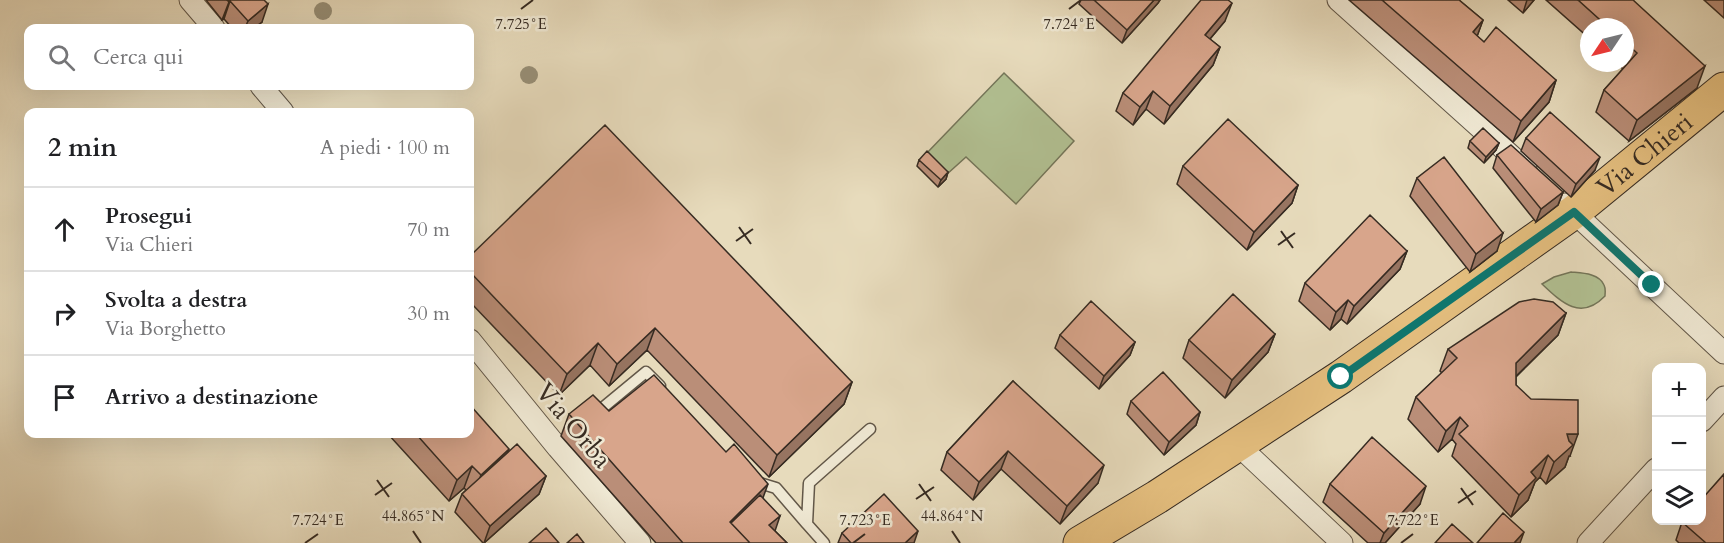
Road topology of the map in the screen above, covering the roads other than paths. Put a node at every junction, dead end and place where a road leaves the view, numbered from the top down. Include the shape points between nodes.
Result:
1 (190, 0) edge
2 (1338, 0) edge
3 (211, 24) edge
4 (1724, 89) edge
5 (264, 90) edge
6 (280, 108) edge
7 (1574, 212) junction
8 (474, 345) edge
9 (1724, 353) edge
10 (1724, 397) edge
11 (672, 398) edge
12 (600, 410) edge
13 (1705, 417) edge
14 (870, 429) dead end
15 (1238, 445) junction
16 (1655, 471) edge
17 (748, 474) edge
18 (807, 524) junction
19 (640, 543) edge
20 (824, 543) edge
21 (1080, 543) edge
22 (1342, 543) edge
23 (1588, 543) edge

1 - 3 street
2 - 7 street
4 - 7 main road, Via Chieri
5 - 6 street
7 - 9 street
7 - 15 main road, Via Chieri
8 - 19 street, Via Orba
10 - 13 street
11 - 12 lane via 646,372
14 - 18 lane via 808,483
15 - 21 main road, Via Chieri
15 - 22 street
16 - 23 street
17 - 18 lane via 756,483 776,488
18 - 20 lane

